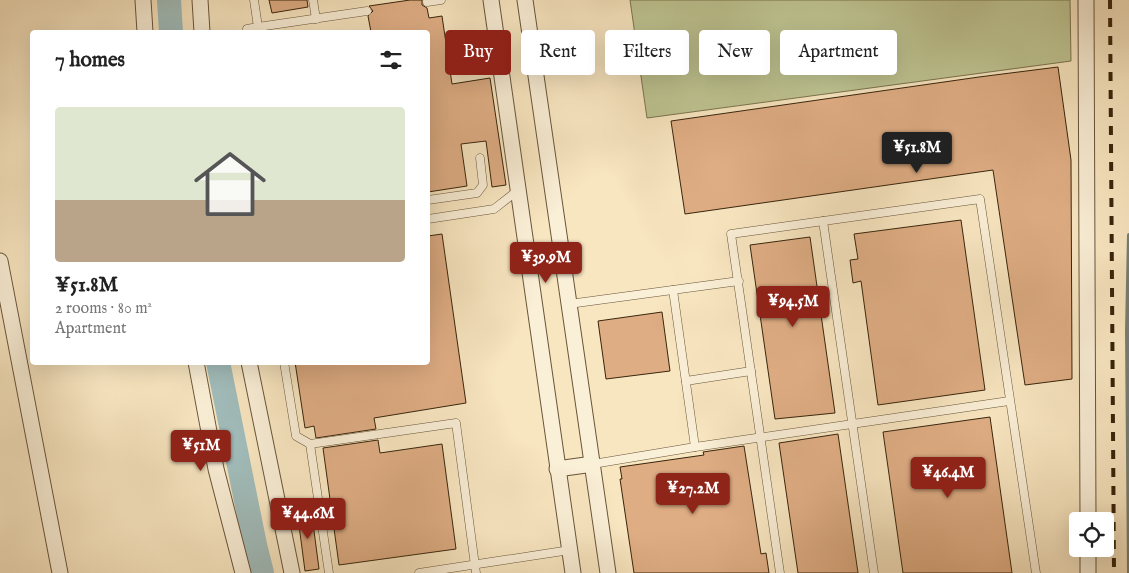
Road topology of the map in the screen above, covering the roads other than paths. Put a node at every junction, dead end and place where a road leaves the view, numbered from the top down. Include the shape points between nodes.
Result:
1 (143, 0) edge
2 (200, 0) edge
3 (254, 0) edge
4 (313, 0) edge
5 (441, 0) edge
6 (491, 0) edge
7 (525, 0) edge
8 (1086, 0) edge
9 (427, 2) dead end
10 (368, 11) dead end
11 (316, 19) junction
12 (290, 23) junction
13 (258, 27) junction
14 (145, 30) edge
15 (202, 30) edge
16 (247, 30) edge
17 (292, 30) edge
18 (480, 158) dead end
19 (517, 191) junction
20 (430, 200) edge
21 (430, 219) edge
22 (823, 221) junction
23 (0, 261) edge
24 (739, 281) junction
25 (673, 290) junction
26 (3, 296) edge
27 (569, 304) junction
28 (197, 365) edge
29 (250, 365) edge
30 (284, 365) edge
31 (751, 371) junction
32 (686, 381) junction
33 (1009, 400) junction
34 (852, 424) junction
35 (760, 437) junction
36 (310, 444) junction
37 (695, 447) junction
38 (593, 464) junction
39 (557, 469) junction
40 (1088, 512) edge
41 (570, 550) junction
42 (1088, 557) edge
43 (475, 564) junction
44 (60, 573) edge
45 (243, 573) edge
46 (292, 573) edge
47 (328, 573) edge
48 (419, 573) edge
49 (476, 573) edge
50 (573, 573) edge
51 (608, 573) edge
52 (780, 573) edge
53 (874, 573) edge
54 (1036, 573) edge
55 (1088, 573) edge

1 - 14 street
2 - 15 street
3 - 13 lane
4 - 11 lane
5 - 9 lane
6 - 19 street
7 - 27 street
8 - 40 street
10 - 11 lane
11 - 12 lane
12 - 13 lane
12 - 17 lane
13 - 16 lane
18 - 20 lane via 483,185 476,193
19 - 21 lane via 494,209
19 - 39 street
22 - 24 lane via 731,234
22 - 33 lane via 980,199
22 - 34 lane
23 - 26 street
24 - 25 lane
24 - 31 lane
25 - 27 lane
25 - 32 lane
26 - 44 street
27 - 38 street
28 - 45 street via 216,469
29 - 46 street
30 - 36 lane via 296,436
31 - 32 lane
31 - 35 lane
32 - 37 lane
33 - 34 lane
33 - 54 lane
34 - 35 lane
34 - 53 lane
35 - 37 lane
35 - 52 lane
36 - 43 lane via 456,423
36 - 47 lane
37 - 38 lane
38 - 39 street
38 - 51 street
39 - 41 street
41 - 43 lane
41 - 50 street
42 - 55 street
43 - 48 lane
43 - 49 lane

